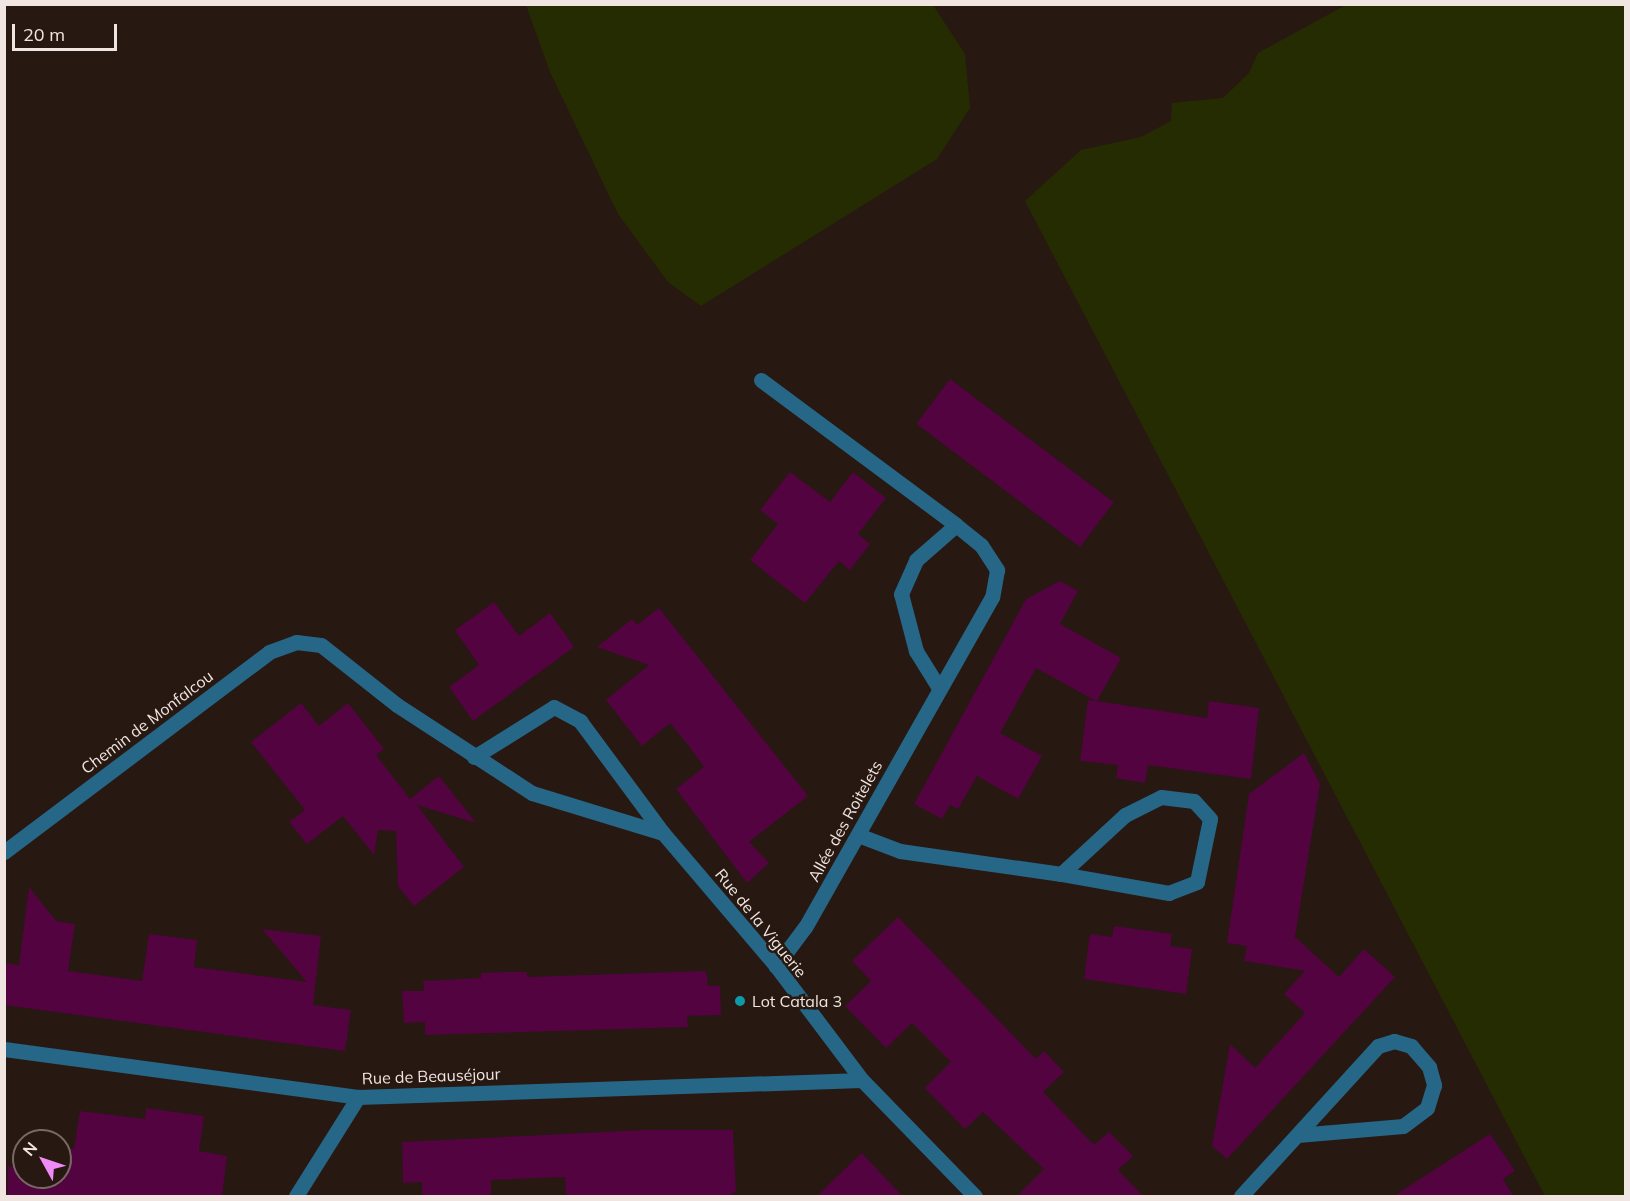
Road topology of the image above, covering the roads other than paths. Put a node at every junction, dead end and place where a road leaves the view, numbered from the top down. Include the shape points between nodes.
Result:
1 (761, 380) dead end
2 (956, 525) junction
3 (939, 688) junction
4 (474, 758) junction
5 (663, 832) junction
6 (858, 836) junction
7 (4, 852) edge
8 (1061, 874) junction
9 (776, 966) junction
10 (4, 1049) edge
11 (862, 1080) junction
12 (358, 1097) junction
13 (1297, 1135) junction
14 (297, 1197) edge
15 (975, 1197) edge
16 (1241, 1197) edge

1 - 2 street, Allée des Roitelets
2 - 3 street via 916,560 901,594 916,651
2 - 3 street, Allée des Roitelets via 981,545 997,570 993,597
3 - 6 street, Allée des Roitelets
4 - 5 street via 532,793
4 - 5 street, Rue de la Viguerie via 554,707 580,721
4 - 7 street, Chemin de Monfalcou via 321,645 296,642 269,652
5 - 9 street, Rue de la Viguerie
6 - 8 street via 900,851
6 - 9 street, Allée des Roitelets via 805,927
8 - 8 street via 1169,893 1197,882 1210,819 1194,801 1161,797 1125,815
9 - 11 street, Rue de la Viguerie
10 - 12 street, Rue de Beauséjour
11 - 12 street, Rue de Beauséjour
11 - 15 street, Rue de la Viguerie
12 - 14 street
13 - 13 street via 1403,1126 1427,1108 1434,1085 1429,1067 1411,1046 1394,1041 1378,1046
13 - 16 street

